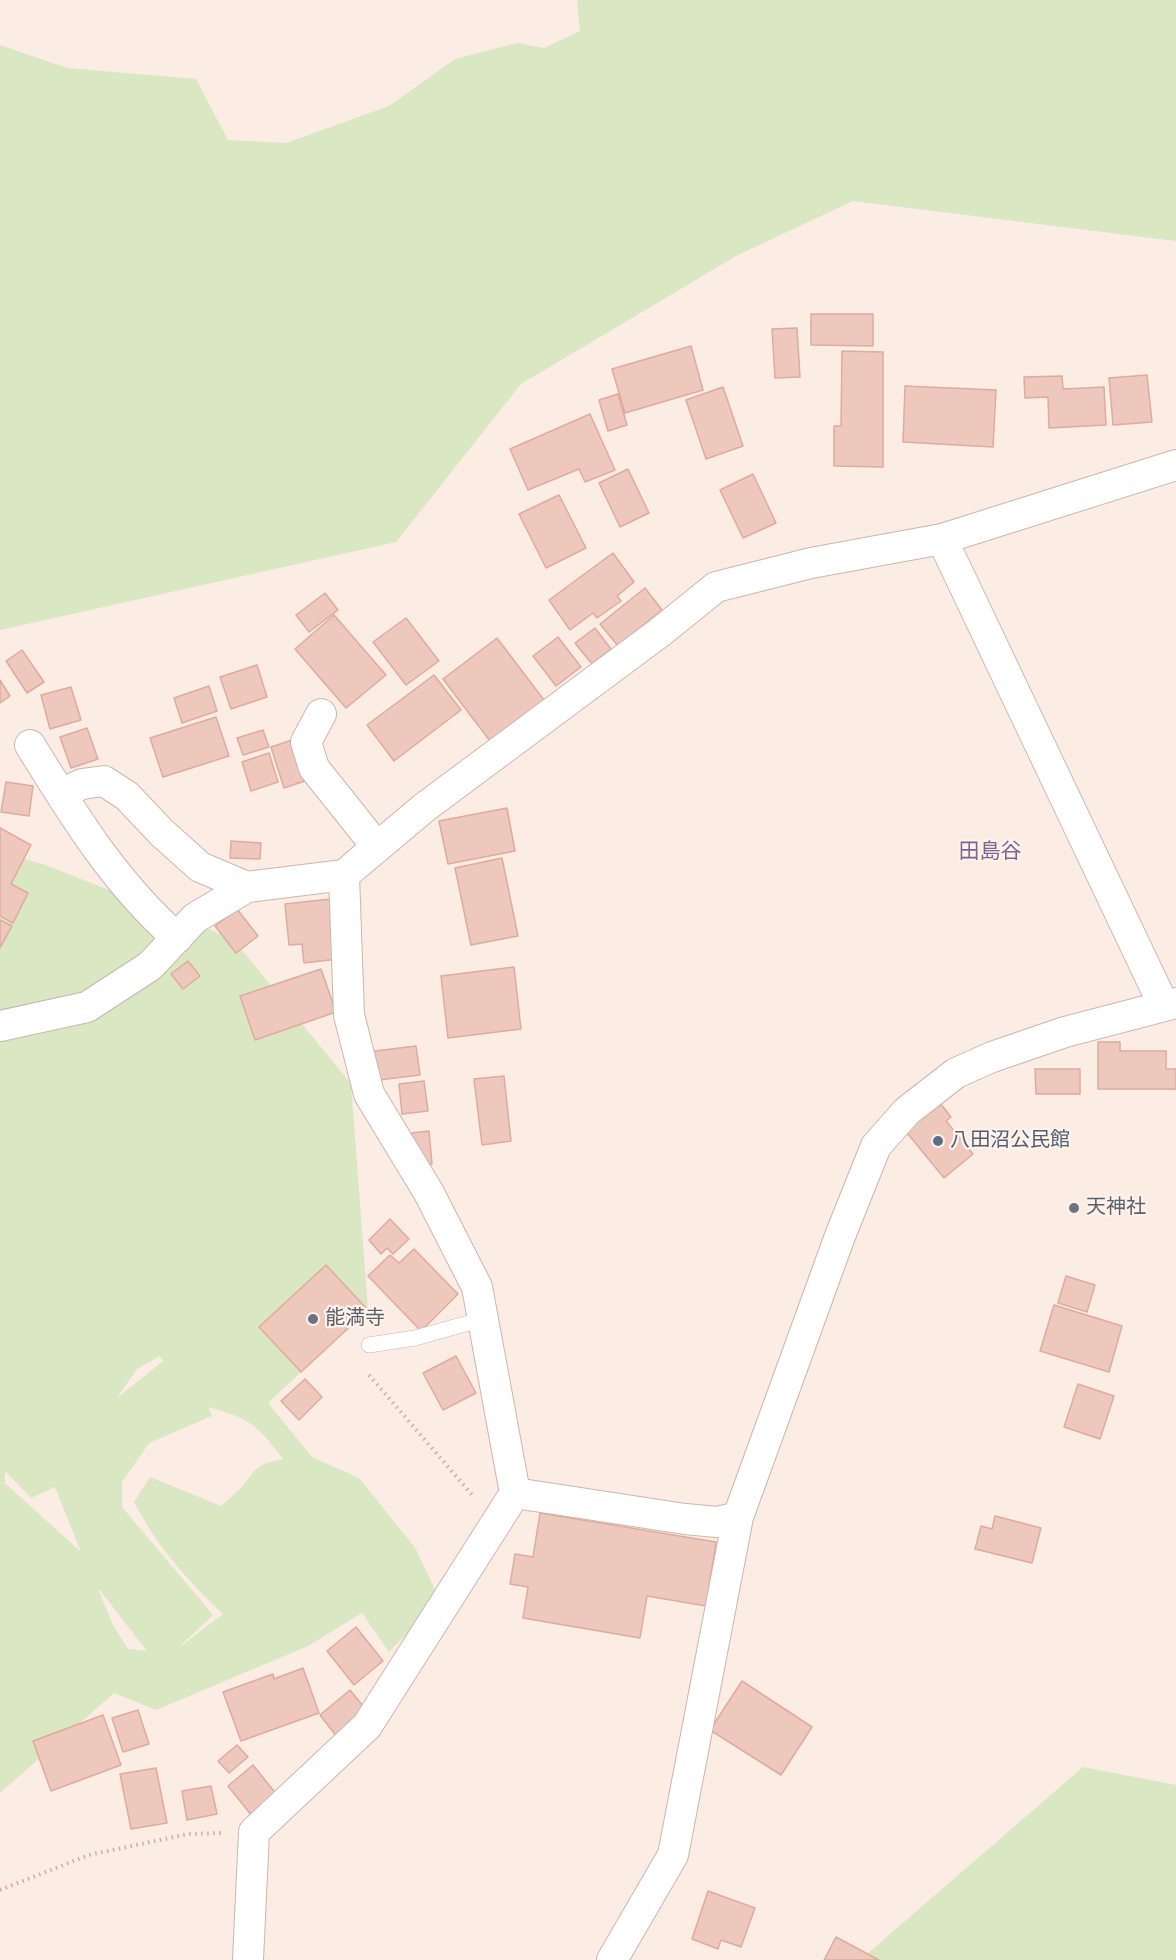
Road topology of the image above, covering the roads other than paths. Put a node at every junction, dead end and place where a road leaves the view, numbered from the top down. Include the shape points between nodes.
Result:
1 (1176, 465) edge
2 (942, 539) junction
3 (321, 714) dead end
4 (30, 745) dead end
5 (61, 794) junction
6 (378, 847) junction
7 (344, 874) junction
8 (247, 888) junction
9 (177, 938) junction
10 (1170, 1004) edge
11 (0, 1026) edge
12 (483, 1319) junction
13 (369, 1345) dead end
14 (514, 1493) junction
15 (738, 1517) junction
16 (248, 1960) edge
17 (612, 1960) edge

1 - 2 street
2 - 6 street via 811,563 716,587 425,807
2 - 10 street
3 - 6 street via 306,742 314,768
4 - 5 street
5 - 8 street via 82,784 104,781 128,796 200,867
5 - 9 street via 96,849 137,900
6 - 7 street
7 - 8 street
7 - 12 street via 349,1015 369,1094 429,1193 477,1287
8 - 9 street via 195,918
9 - 11 street via 150,966 87,1007
10 - 15 street via 1065,1032 956,1072 907,1111 876,1146
12 - 13 lane via 415,1338
12 - 14 street
14 - 15 street via 685,1519 717,1522
14 - 16 street via 367,1726 254,1832
15 - 17 street via 673,1855

